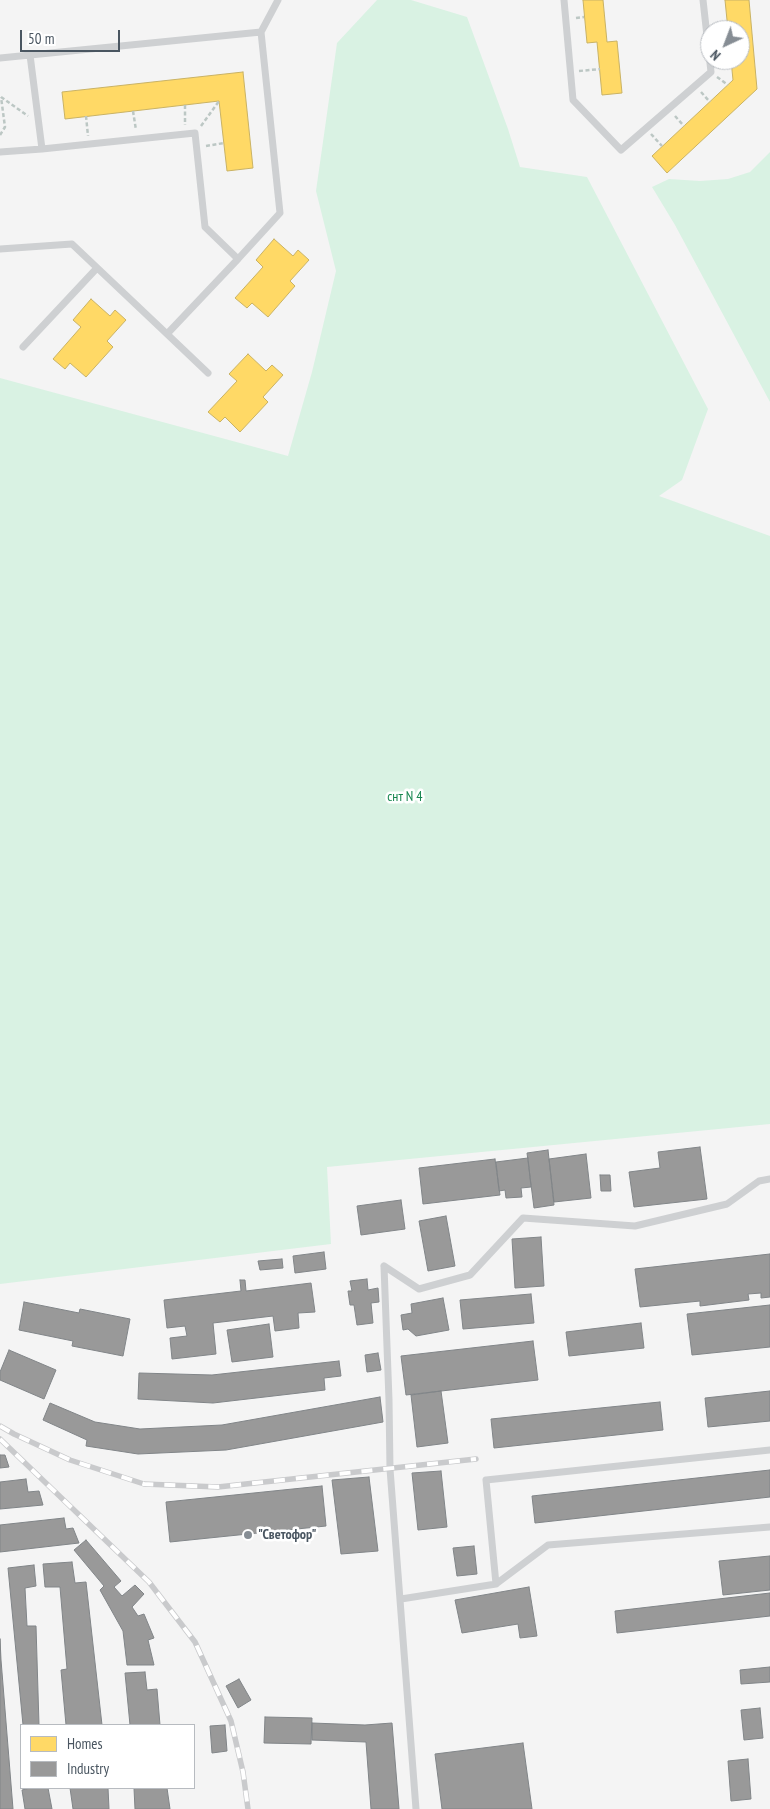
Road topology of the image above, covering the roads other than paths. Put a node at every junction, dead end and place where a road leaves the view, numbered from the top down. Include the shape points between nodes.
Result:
1 (278, 0) edge
2 (564, 0) edge
3 (703, 0) edge
4 (261, 32) junction
5 (30, 55) junction
6 (0, 58) edge
7 (42, 149) junction
8 (0, 152) edge
9 (0, 249) edge
10 (238, 258) junction
11 (97, 268) junction
12 (167, 334) junction
13 (23, 347) dead end
14 (208, 373) dead end
15 (770, 1179) edge
16 (770, 1450) edge
17 (770, 1527) edge
18 (496, 1584) junction
19 (401, 1599) junction
20 (416, 1809) edge

1 - 4 lane
2 - 3 lane via 573,100 621,150 711,72
4 - 5 lane
4 - 10 lane via 280,213
5 - 6 lane
5 - 7 lane
7 - 8 lane
7 - 10 lane via 195,133 205,227
9 - 11 lane via 72,244
10 - 12 lane
11 - 12 lane
11 - 13 lane
12 - 14 lane
15 - 19 lane via 760,1181 727,1204 636,1226 523,1218 470,1275 419,1289 384,1266 390,1469
16 - 18 lane via 486,1480
17 - 18 lane via 548,1545
18 - 19 lane
19 - 20 lane

